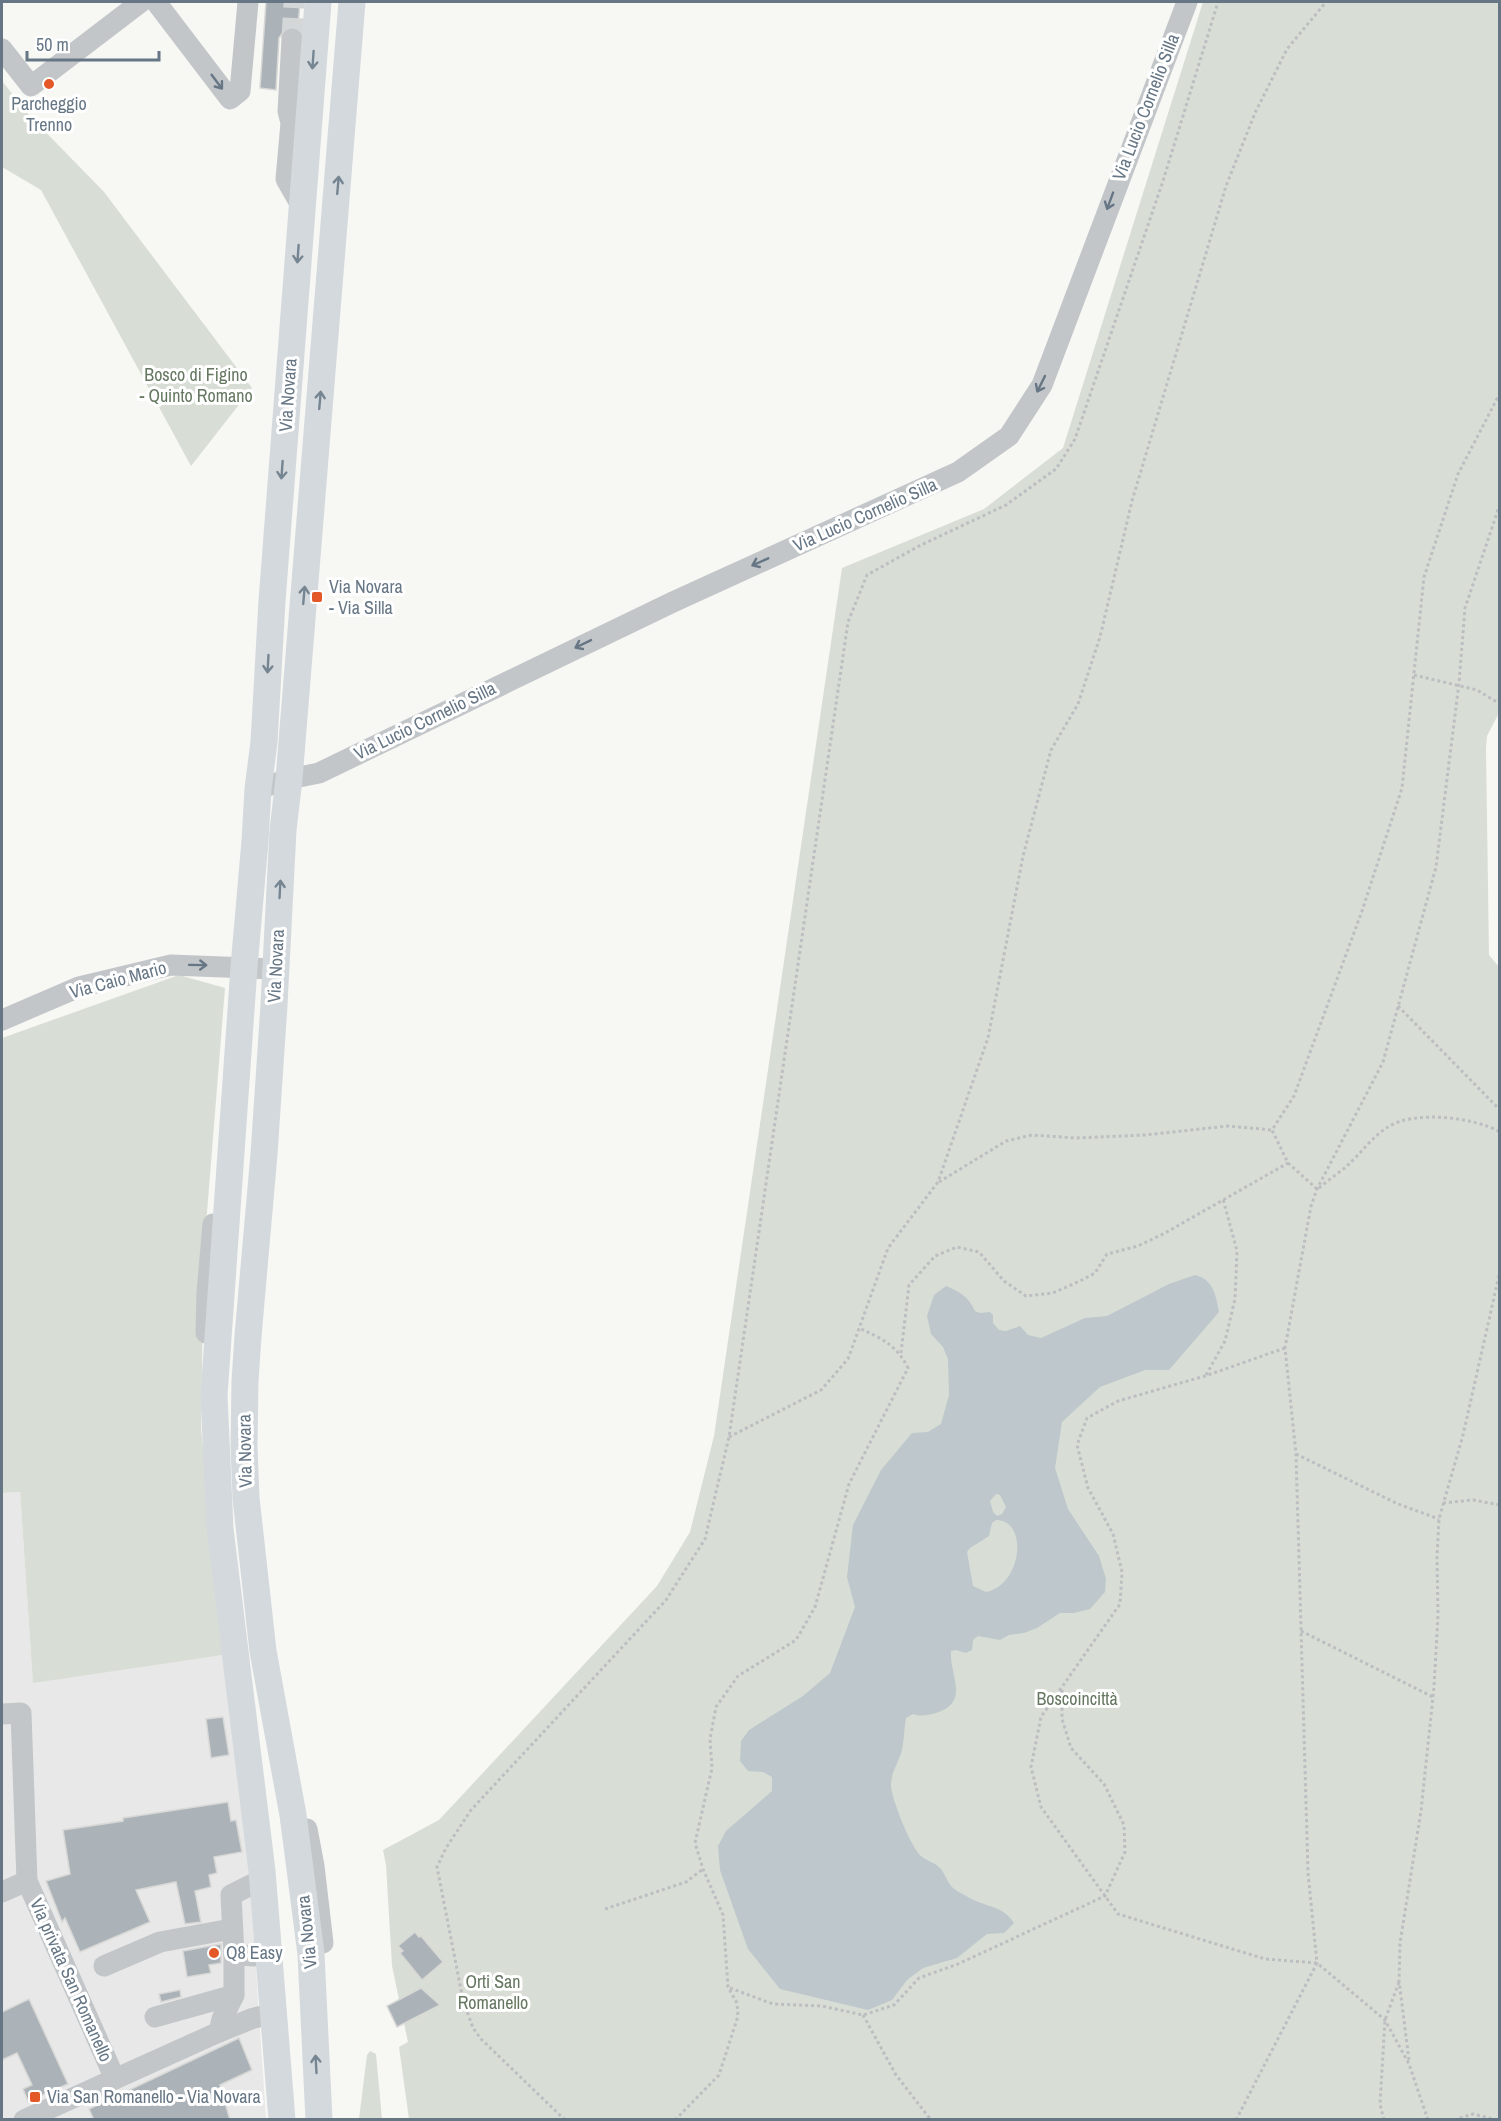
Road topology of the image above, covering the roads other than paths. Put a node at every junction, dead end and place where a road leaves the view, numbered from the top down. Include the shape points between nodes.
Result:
1 (141, 2) edge
2 (156, 2) edge
3 (248, 2) edge
4 (318, 2) edge
5 (352, 2) edge
6 (1186, 2) edge
7 (292, 39) tunnel mouth
8 (2, 49) edge
9 (302, 207) junction
10 (289, 778) junction
11 (258, 789) junction
12 (276, 961) junction
13 (244, 971) junction
14 (2, 1020) edge
15 (2, 1714) edge
16 (27, 1881) junction
17 (2, 1892) edge
18 (259, 1892) junction
19 (231, 1929) junction
20 (234, 1954) junction
21 (104, 1966) dead end
22 (234, 1995) junction
23 (313, 2009) junction
24 (268, 2014) junction
25 (154, 2018) dead end
26 (219, 2032) junction
27 (329, 2040) dead end
28 (115, 2079) junction
29 (318, 2107) edge
30 (24, 2120) edge
31 (268, 2120) edge
32 (282, 2120) edge
33 (327, 2120) edge

1 - 8 street via 31,86
2 -> 3 street via 230,99 240,91
4 -> 9 main road, Via Novara
10 -> 5 main road, Via Novara
6 -> 10 street, Via Lucio Cornelio Silla via 1042,385 1009,436 958,472 912,495 672,602 319,773
7 - 9 street via 286,179
9 -> 11 main road, Via Novara
10 - 11 street
12 -> 10 main road, Via Novara
11 - 13 main road, Via Novara
12 - 13 street, Via Caio Mario
12 - 23 main road, Via Novara via 245,1381 246,1498 263,1652 294,1827 311,1954
12 - 27 street via 289,979 258,1316 258,1516 281,1680 314,1866
14 -> 13 street, Via Caio Mario via 80,987 171,965
13 - 18 main road, Via Novara via 214,1395 220,1529
15 - 16 street, Via privata San Romanello via 21,1713
16 - 17 street, Via privata San Romanello
16 - 28 street, Via privata San Romanello
18 - 19 street via 231,1895
18 - 24 main road, Via Novara
19 - 20 street
19 - 21 street via 160,1942
20 - 22 street
20 - 24 street via 260,1965
22 - 25 street
22 - 26 street
23 - 24 main road
29 -> 23 main road, Via Novara
24 - 26 street, Via privata San Romanello
24 - 31 street
24 - 32 main road, Via Novara
26 - 28 street, Via privata San Romanello
28 - 30 street, Via privata San Romanello
29 - 33 street

